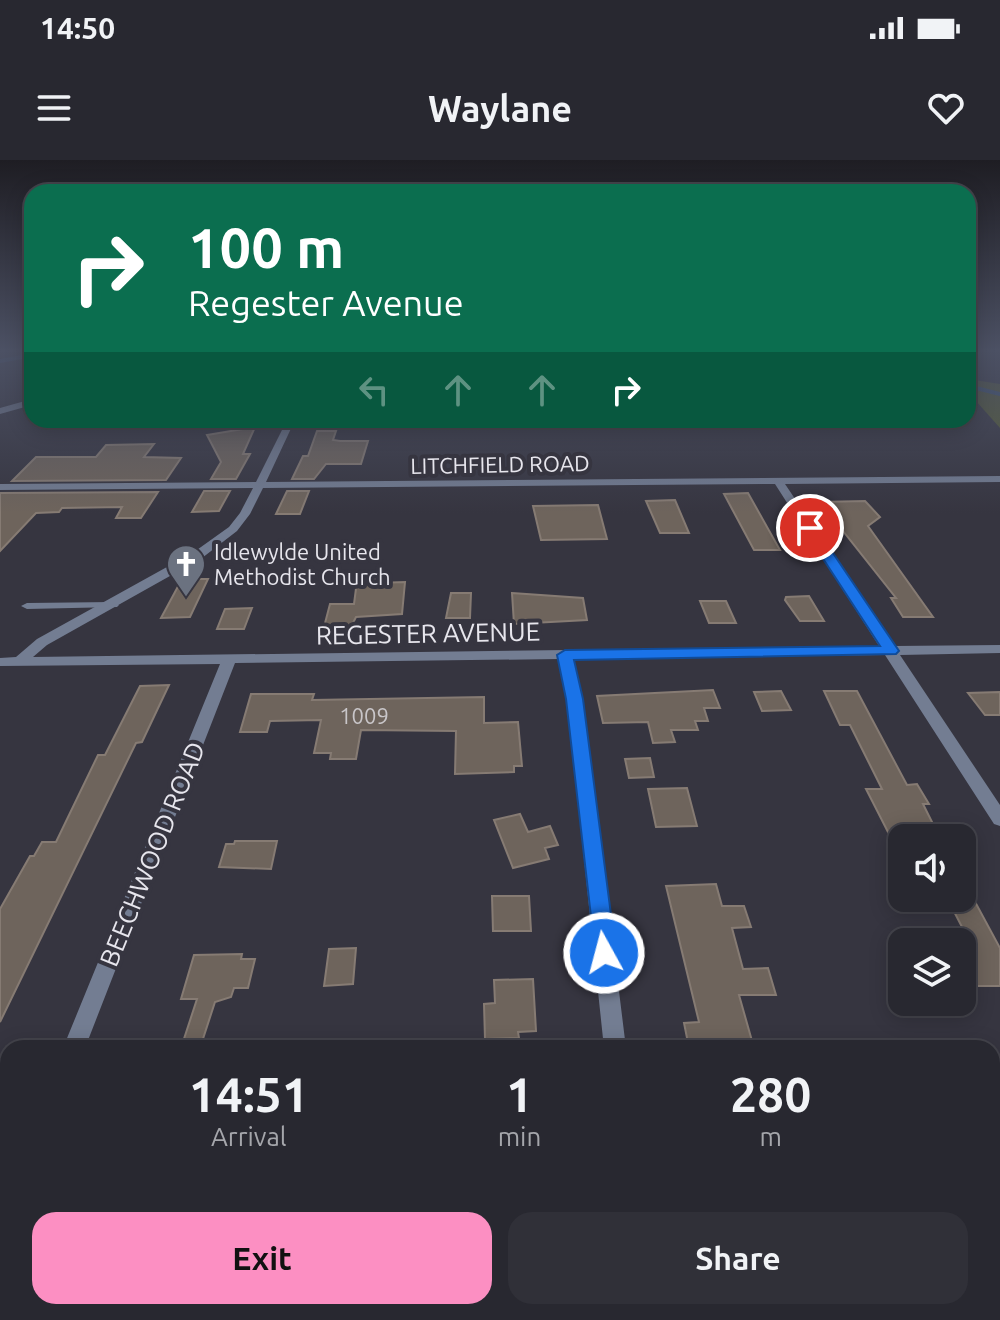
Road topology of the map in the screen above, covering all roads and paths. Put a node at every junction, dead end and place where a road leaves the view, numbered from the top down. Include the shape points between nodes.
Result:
1 (24, 404) edge
2 (0, 411) edge
3 (287, 428) edge
4 (777, 479) junction
5 (1000, 479) edge
6 (0, 487) edge
7 (258, 487) junction
8 (113, 605) junction
9 (27, 606) dead end
10 (1000, 649) edge
11 (891, 651) junction
12 (565, 655) junction
13 (229, 660) junction
14 (0, 662) edge
15 (19, 662) junction
16 (1000, 819) edge
17 (77, 1040) edge
18 (614, 1040) edge

1 - 2 street
3 - 7 street
4 - 5 street, LITCHFIELD ROAD
4 - 7 street, LITCHFIELD ROAD
4 - 11 street
6 - 7 street, LITCHFIELD ROAD
7 - 8 street via 245,514 217,543
8 - 9 lane
8 - 15 street via 42,642
10 - 11 street, REGESTER AVENUE
11 - 12 street, REGESTER AVENUE
11 - 16 street
12 - 13 street, REGESTER AVENUE
12 - 18 street via 575,699
13 - 15 street, REGESTER AVENUE
13 - 17 street, BEECHWOOD ROAD
14 - 15 street, REGESTER AVENUE

